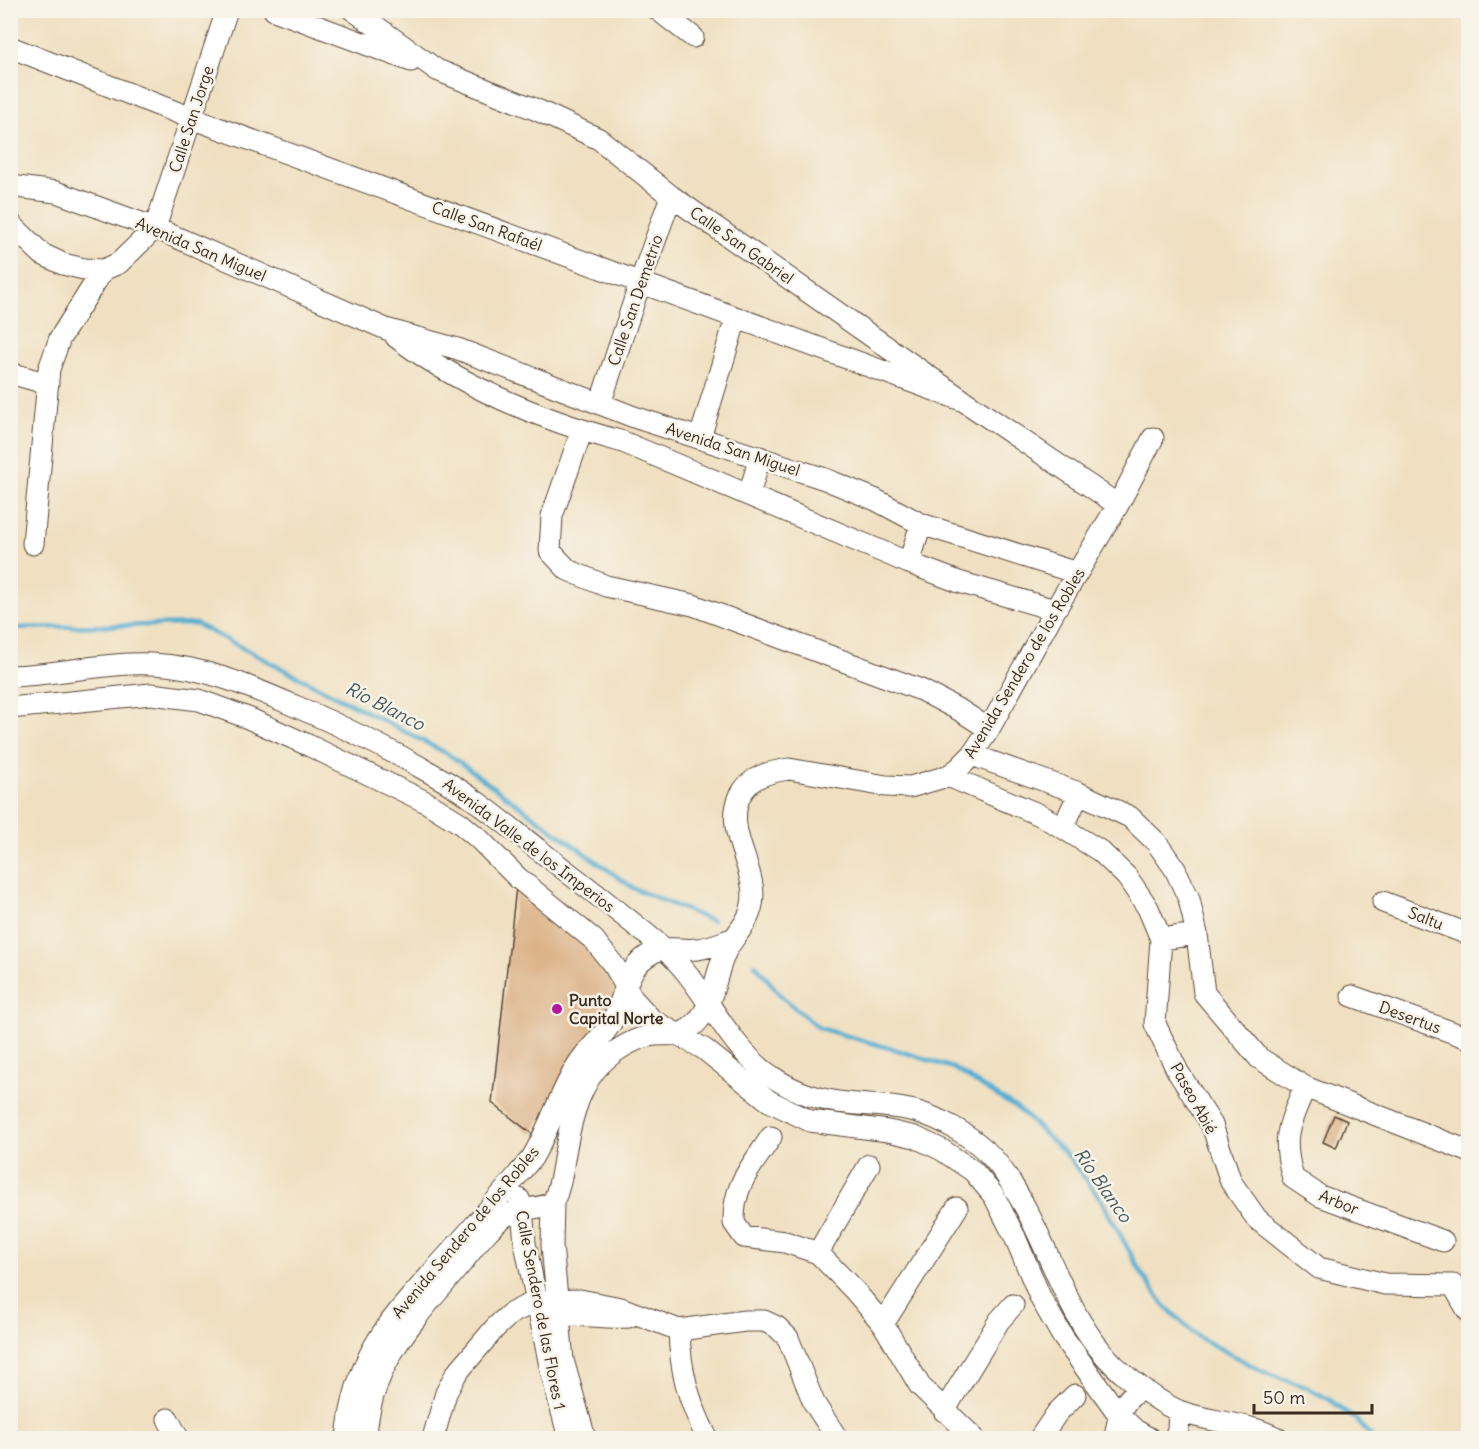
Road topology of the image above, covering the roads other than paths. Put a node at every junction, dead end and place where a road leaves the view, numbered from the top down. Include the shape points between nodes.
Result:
1 (227, 10) edge
2 (274, 10) edge
3 (353, 10) edge
4 (658, 10) edge
5 (693, 37) dead end
6 (10, 47) edge
7 (437, 70) junction
8 (191, 118) junction
9 (10, 186) edge
10 (671, 196) junction
11 (10, 223) edge
12 (155, 228) junction
13 (103, 270) junction
14 (640, 283) junction
15 (736, 318) junction
16 (386, 329) junction
17 (10, 372) edge
18 (528, 377) junction
19 (48, 384) junction
20 (964, 401) junction
21 (600, 404) junction
22 (519, 405) junction
23 (634, 417) junction
24 (582, 430) junction
25 (700, 438) junction
26 (1154, 438) dead end
27 (623, 442) junction
28 (760, 458) junction
29 (749, 495) junction
30 (1118, 505) junction
31 (921, 524) junction
32 (33, 544) dead end
33 (909, 563) junction
34 (1077, 573) junction
35 (1055, 610) junction
36 (16, 676) edge
37 (260, 691) junction
38 (17, 708) edge
39 (248, 718) junction
40 (989, 729) junction
41 (972, 754) junction
42 (948, 776) junction
43 (1079, 793) junction
44 (1063, 828) junction
45 (1383, 902) dead end
46 (1197, 934) junction
47 (1468, 934) edge
48 (732, 939) junction
49 (1161, 939) junction
50 (663, 947) junction
51 (625, 984) junction
52 (1352, 996) dead end
53 (709, 1002) junction
54 (680, 1035) junction
55 (1468, 1038) edge
56 (1305, 1087) junction
57 (771, 1137) dead end
58 (1468, 1151) edge
59 (532, 1158) junction
60 (869, 1165) dead end
61 (562, 1174) junction
62 (513, 1181) junction
63 (553, 1202) junction
64 (957, 1208) dead end
65 (522, 1210) junction
66 (490, 1231) junction
67 (1443, 1241) dead end
68 (525, 1243) junction
69 (552, 1246) junction
70 (818, 1253) junction
71 (1461, 1282) edge
72 (1012, 1305) dead end
73 (549, 1308) junction
74 (1468, 1311) edge
75 (884, 1324) junction
76 (678, 1330) junction
77 (1143, 1389) junction
78 (1075, 1395) dead end
79 (944, 1411) junction
80 (1179, 1411) junction
81 (1119, 1415) junction
82 (168, 1419) dead end
83 (438, 1434) edge
84 (178, 1438) edge
85 (347, 1438) edge
86 (366, 1438) edge
87 (569, 1438) edge
88 (585, 1438) edge
89 (707, 1438) edge
90 (837, 1438) edge
91 (974, 1438) edge
92 (1040, 1438) edge
93 (1115, 1438) edge
94 (1149, 1438) edge
95 (1175, 1438) edge
96 (1277, 1438) edge

1 - 8 street, Calle San Jorge
2 - 7 street
3 - 7 street, Calle San Gabriel
4 - 5 street
6 - 8 street, Calle San Rafaél
7 - 10 street, Calle San Gabriel via 599,139
8 - 12 street, Calle San Jorge
8 - 14 street, Calle San Rafaél
9 - 12 street, Avenida San Miguel via 56,192
10 - 14 street, Calle San Demetrio
10 - 20 street, Calle San Gabriel
11 - 13 street via 42,254 63,264
12 - 13 street via 119,263
12 - 16 street, Avenida San Miguel
13 - 19 street via 60,338
14 - 15 street, Calle San Rafaél
14 - 21 street, Calle San Demetrio
15 - 20 street, Calle San Rafaél
15 - 25 street
16 - 18 street, Avenida San Miguel via 458,349
16 - 22 street, Avenida San Miguel via 468,384
17 - 19 street
18 - 21 street, Avenida San Miguel
18 - 22 street
19 - 32 street
20 - 30 street, Calle San Gabriel
21 - 23 street, Avenida San Miguel
22 - 24 street, Avenida San Miguel
23 - 25 street, Avenida San Miguel
23 - 27 street
24 - 27 street, Avenida San Miguel
24 - 40 street via 552,516 550,551 568,570 606,586 693,605 921,690
25 - 28 street, Avenida San Miguel
26 - 30 street, Avenida Sendero de los Robles
27 - 29 street, Avenida San Miguel
28 - 29 street
28 - 31 street, Avenida San Miguel via 866,495
29 - 33 street, Avenida San Miguel
30 - 34 street, Avenida Sendero de los Robles
31 - 33 street
31 - 34 street, Avenida San Miguel
33 - 35 street, Avenida San Miguel via 958,582
34 - 35 street, Avenida Sendero de los Robles
35 - 40 street, Avenida Sendero de los Robles
36 - 37 street, Avenida Valle de los Imperios via 152,664 207,672
36 - 38 street
37 - 39 street
37 - 50 street, Avenida Valle de los Imperios via 319,716 438,777 479,804
38 - 39 street, Avenida Valle de los Imperios via 151,694 199,699
39 - 51 street, Avenida Valle de los Imperios via 386,782 460,823 594,940
40 - 41 street, Avenida Sendero de los Robles
41 - 42 street, Avenida Sendero de los Robles
41 - 43 street
42 - 44 street, Paseo Abié
42 - 48 street, Avenida Sendero de los Robles via 910,787 789,769 757,776 741,794 735,810 753,888 747,919
43 - 44 street
43 - 46 street via 1130,817 1156,842 1175,869
44 - 49 street, Paseo Abié via 1100,851 1127,877 1149,908
45 - 47 street, Saltu
46 - 49 street
46 - 56 street via 1204,993 1259,1058
48 - 50 street via 698,949
48 - 53 street, Avenida Sendero de los Robles
49 - 71 street, Paseo Abié via 1155,1024 1178,1072 1212,1125 1231,1182 1257,1219 1319,1268 1385,1284
50 - 51 street, Avenida Sendero de los Robles via 640,962
50 - 53 street
51 - 54 street via 636,1004 652,1020
51 - 59 street, Avenida Sendero de los Robles via 611,1023 579,1063
52 - 55 street, Desertus
53 - 54 street, Avenida Sendero de los Robles via 698,1021
53 - 77 street via 728,1034 772,1077 806,1095 918,1112 952,1127 986,1150 1012,1182 1081,1325 1107,1358
54 - 61 street, Avenida Sendero de los Robles via 650,1036 633,1042 614,1052 596,1070 577,1104
54 - 81 street via 787,1111 810,1121 915,1137 973,1171 994,1196 1062,1338
56 - 58 street
56 - 67 street, Arbor via 1288,1127 1286,1154 1293,1178 1320,1196
57 - 70 street via 735,1195 734,1223 744,1237 785,1242
59 - 61 street via 552,1164
59 - 62 street, Avenida Sendero de los Robles
60 - 70 street
61 - 63 street, Avenida Sendero de los Robles
62 - 65 street, Calle Sendero de las Flores 1
62 - 85 street, Avenida Sendero de los Robles via 394,1315 377,1340 356,1387
63 - 65 street, Avenida Sendero de los Robles
63 - 69 street, Calle Sendero de las Flores 1
64 - 75 street
65 - 66 street, Avenida Sendero de los Robles via 509,1214
65 - 68 street, Calle Sendero de las Flores 1
66 - 68 street via 508,1233
66 - 86 street, Avenida Sendero de los Robles via 392,1351 376,1384
68 - 69 street
68 - 73 street, Calle Sendero de las Flores 1
69 - 73 street, Calle Sendero de las Flores 1
70 - 75 street
71 - 74 street, Paseo Abié
72 - 79 street
73 - 76 street via 614,1318 641,1317
73 - 83 street via 510,1314 482,1342 446,1393
73 - 87 street, Calle Sendero de las Flores 1 via 550,1371
73 - 88 street, Calle Sendero de las Flores 1
75 - 79 street via 920,1386
76 - 89 street via 680,1361 694,1412
76 - 90 street via 754,1321 777,1327 788,1338 814,1403
77 - 80 street
77 - 81 street via 1130,1395
78 - 92 street
79 - 91 street
80 - 95 street
80 - 96 street
81 - 93 street
81 - 94 street
82 - 84 street

